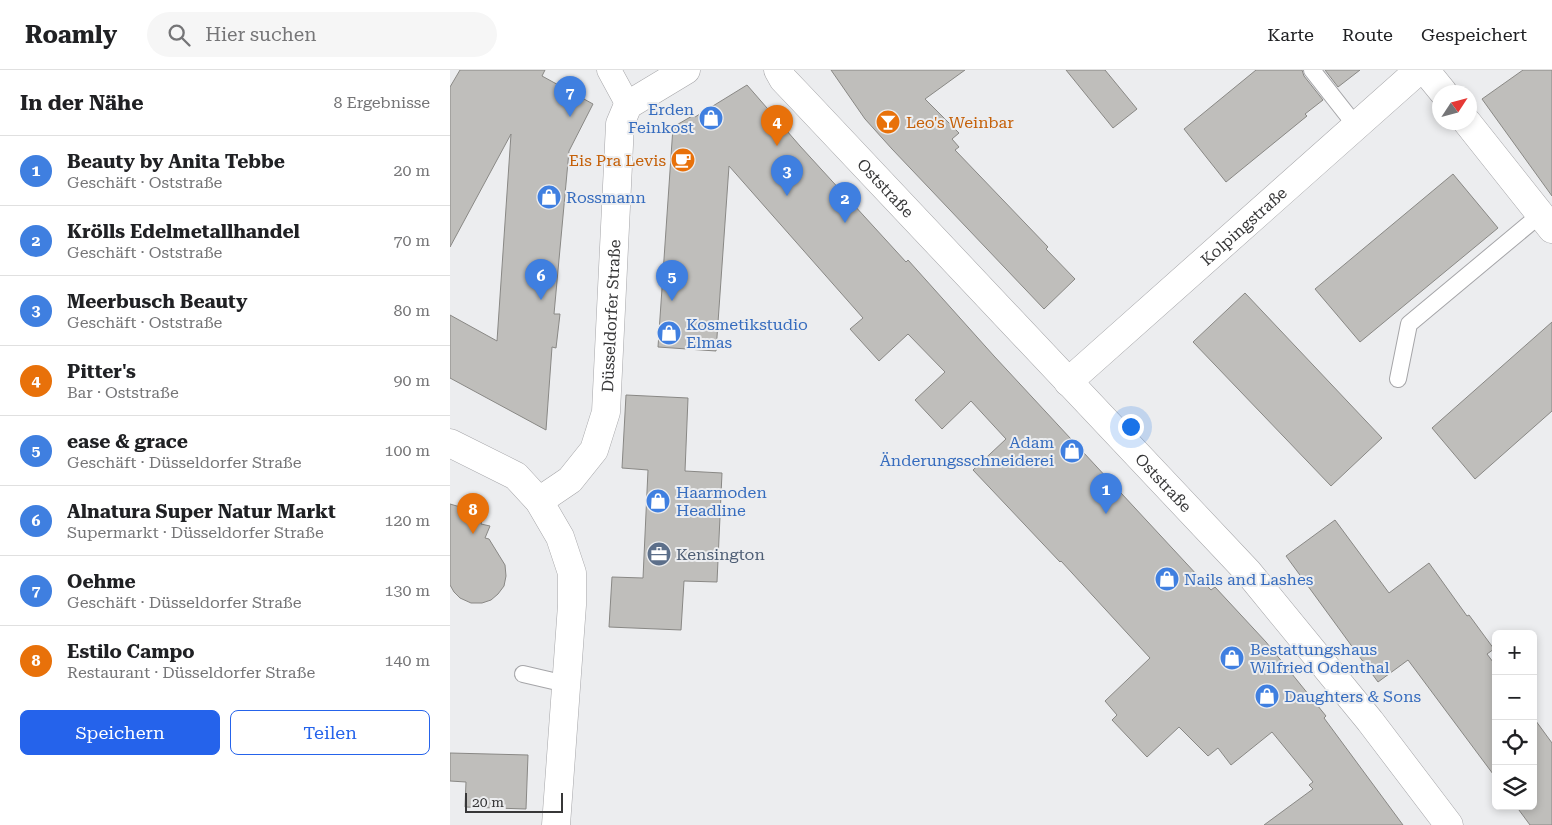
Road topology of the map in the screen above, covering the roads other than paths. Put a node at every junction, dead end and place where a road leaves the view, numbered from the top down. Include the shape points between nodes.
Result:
1 (609, 70) edge
2 (686, 70) edge
3 (778, 70) edge
4 (1312, 70) edge
5 (1419, 70) edge
6 (1425, 70) edge
7 (1437, 85) edge
8 (628, 105) junction
9 (1356, 126) junction
10 (1473, 130) edge
11 (1546, 221) edge
12 (1398, 379) dead end
13 (1068, 382) junction
14 (450, 443) edge
15 (539, 501) junction
16 (523, 674) dead end
17 (566, 684) junction
18 (556, 825) edge
19 (1449, 825) edge

1 - 8 street
2 - 8 street
3 - 13 street, Oststraße
4 - 9 lane
5 - 9 street, Kolpingstraße
6 - 7 street
8 - 15 street, Düsseldorfer Straße via 620,124 606,412 594,450 570,480
9 - 13 street, Kolpingstraße
10 - 11 street
11 - 12 lane via 1409,324
13 - 19 street, Oststraße via 1248,572 1370,721
14 - 15 street via 516,476
15 - 17 street via 560,537 572,573
16 - 17 lane
17 - 18 street

